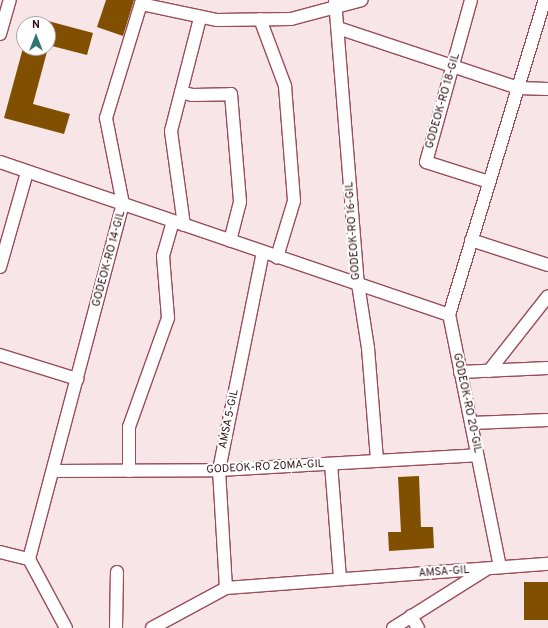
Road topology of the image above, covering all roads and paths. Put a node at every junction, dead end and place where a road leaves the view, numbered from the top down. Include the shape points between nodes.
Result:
1 (10, 0) edge
2 (362, 0) edge
3 (471, 0) edge
4 (545, 0) edge
5 (141, 2) edge
6 (336, 4) edge
7 (200, 18) junction
8 (260, 19) junction
9 (338, 28) junction
10 (0, 34) edge
11 (453, 67) junction
12 (518, 88) junction
13 (548, 89) edge
14 (181, 92) junction
15 (0, 162) edge
16 (27, 172) junction
17 (489, 182) junction
18 (123, 204) junction
19 (179, 223) junction
20 (471, 240) junction
21 (230, 241) junction
22 (263, 252) junction
23 (277, 257) junction
24 (548, 265) edge
25 (0, 267) edge
26 (358, 284) junction
27 (548, 296) edge
28 (449, 315) junction
29 (0, 355) edge
30 (548, 368) edge
31 (489, 370) junction
32 (460, 372) junction
33 (77, 379) junction
34 (548, 420) edge
35 (471, 424) junction
36 (477, 455) junction
37 (377, 461) junction
38 (331, 464) junction
39 (219, 470) junction
40 (53, 471) junction
41 (129, 471) junction
42 (0, 552) edge
43 (30, 559) junction
44 (548, 564) edge
45 (500, 567) junction
46 (487, 568) junction
47 (117, 572) dead end
48 (340, 579) junction
49 (226, 588) junction
50 (411, 616) junction
51 (66, 628) edge
52 (116, 628) edge
53 (152, 628) edge
54 (393, 628) edge
55 (418, 628) edge

1 - 10 street
2 - 6 street
3 - 11 street, GODEOK-RO 18-GIL
4 - 12 street, GODEOK-RO 20-GIL
5 - 7 street
5 - 18 street, GODEOK-RO 14-GIL via 106,118
6 - 8 street via 291,19
6 - 9 street, GODEOK-RO 16-GIL
7 - 8 street
7 - 14 street
8 - 23 street via 285,86 294,201
9 - 11 street
9 - 26 street, GODEOK-RO 16-GIL
11 - 12 street
11 - 17 street, GODEOK-RO 18-GIL via 426,162
12 - 13 street
12 - 17 street, GODEOK-RO 20-GIL
14 - 19 street via 171,131
14 - 21 street via 192,95 231,94 240,202
15 - 16 street
16 - 18 street
16 - 25 street
17 - 20 street, GODEOK-RO 20-GIL
18 - 19 street
18 - 33 street, GODEOK-RO 14-GIL
19 - 21 street
19 - 41 street via 163,256 168,318 129,427
20 - 24 street
20 - 28 street, GODEOK-RO 20-GIL
21 - 22 street
22 - 23 street
22 - 39 street, AMSA 5-GIL
23 - 26 street
26 - 28 street
26 - 37 street, GODEOK-RO 16-GIL via 368,348
27 - 31 street
28 - 32 street, GODEOK-RO 20-GIL
29 - 33 street
30 - 31 street
31 - 32 street
32 - 35 street, GODEOK-RO 20-GIL
33 - 40 street, GODEOK-RO 14-GIL
34 - 35 street
35 - 36 street, GODEOK-RO 20-GIL
36 - 37 street, GODEOK-RO 20MA-GIL
36 - 45 street, GODEOK-RO 20-GIL
37 - 38 street, GODEOK-RO 20MA-GIL
38 - 39 street, GODEOK-RO 20MA-GIL
38 - 48 street
39 - 41 street, GODEOK-RO 20MA-GIL
39 - 49 street, AMSA 5-GIL
40 - 41 street, GODEOK-RO 20MA-GIL
40 - 43 street, GODEOK-RO 14-GIL
42 - 43 street
43 - 51 street
44 - 45 street, AMSA-GIL
45 - 46 street, AMSA-GIL
46 - 48 street, AMSA-GIL
46 - 50 street
47 - 52 street
48 - 49 street, AMSA-GIL
49 - 53 street, AMSA-GIL
50 - 54 street
50 - 55 street

